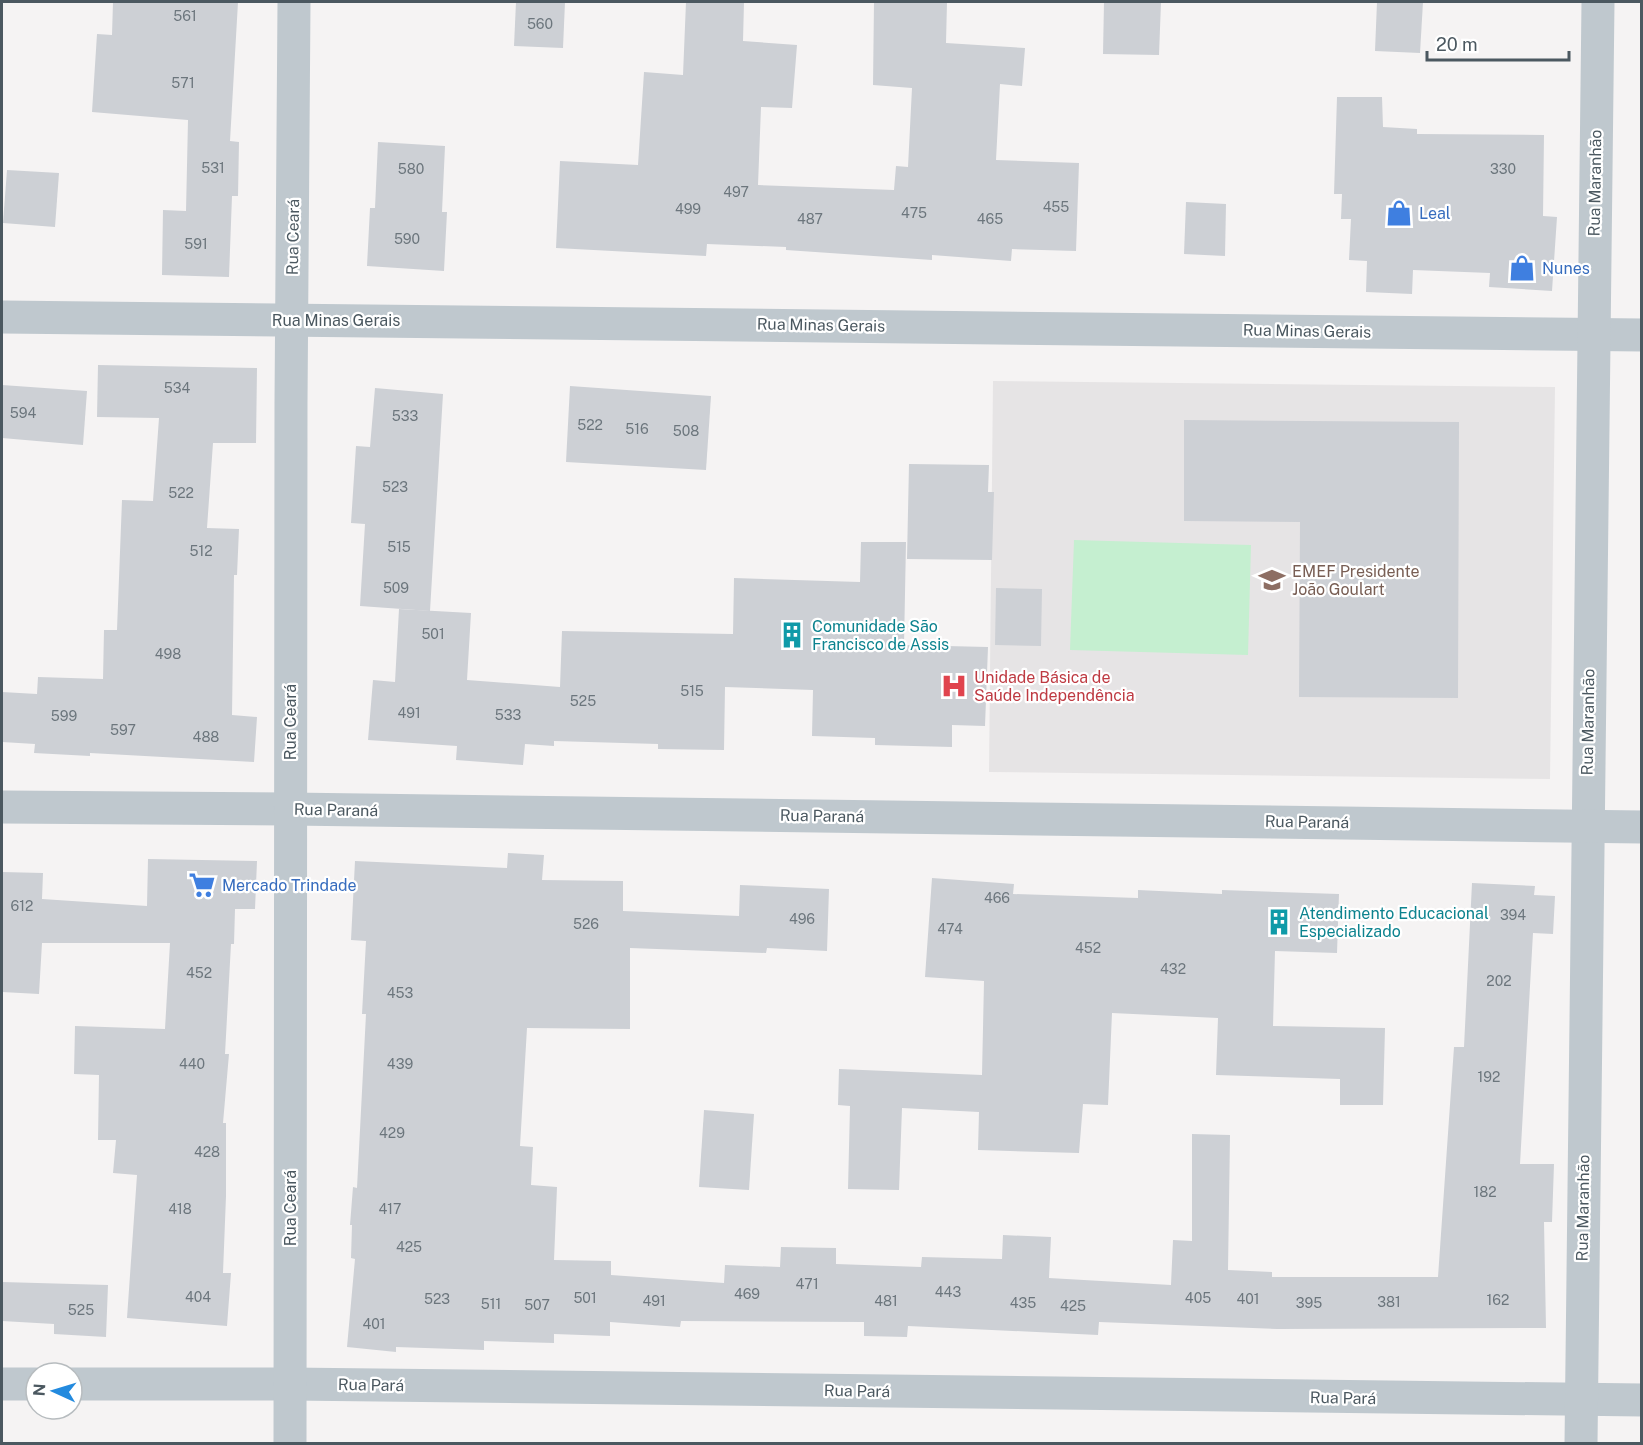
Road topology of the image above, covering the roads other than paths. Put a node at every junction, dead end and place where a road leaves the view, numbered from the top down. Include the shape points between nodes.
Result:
1 (294, 2) edge
2 (1598, 2) edge
3 (2, 317) edge
4 (292, 321) junction
5 (1594, 335) junction
6 (1641, 335) edge
7 (2, 807) edge
8 (290, 810) junction
9 (1587, 827) junction
10 (1641, 827) edge
11 (2, 1384) edge
12 (24, 1384) edge
13 (84, 1384) edge
14 (290, 1384) junction
15 (1641, 1400) edge
16 (1582, 1401) junction
17 (290, 1443) edge
18 (1581, 1443) edge

1 - 4 street, Rua Ceará
2 - 5 street, Rua Maranhão
3 - 4 street, Rua Minas Gerais
4 - 5 street, Rua Minas Gerais
4 - 8 street, Rua Ceará
5 - 6 street, Rua Minas Gerais
5 - 9 street, Rua Maranhão
7 - 8 street, Rua Paraná
8 - 9 street, Rua Paraná
8 - 14 street, Rua Ceará
9 - 10 street, Rua Paraná
9 - 16 street, Rua Maranhão
11 - 12 street
13 - 14 street, Rua Pará
14 - 16 street, Rua Pará
14 - 17 street, Rua Ceará
15 - 16 street, Rua Pará
16 - 18 street, Rua Maranhão

